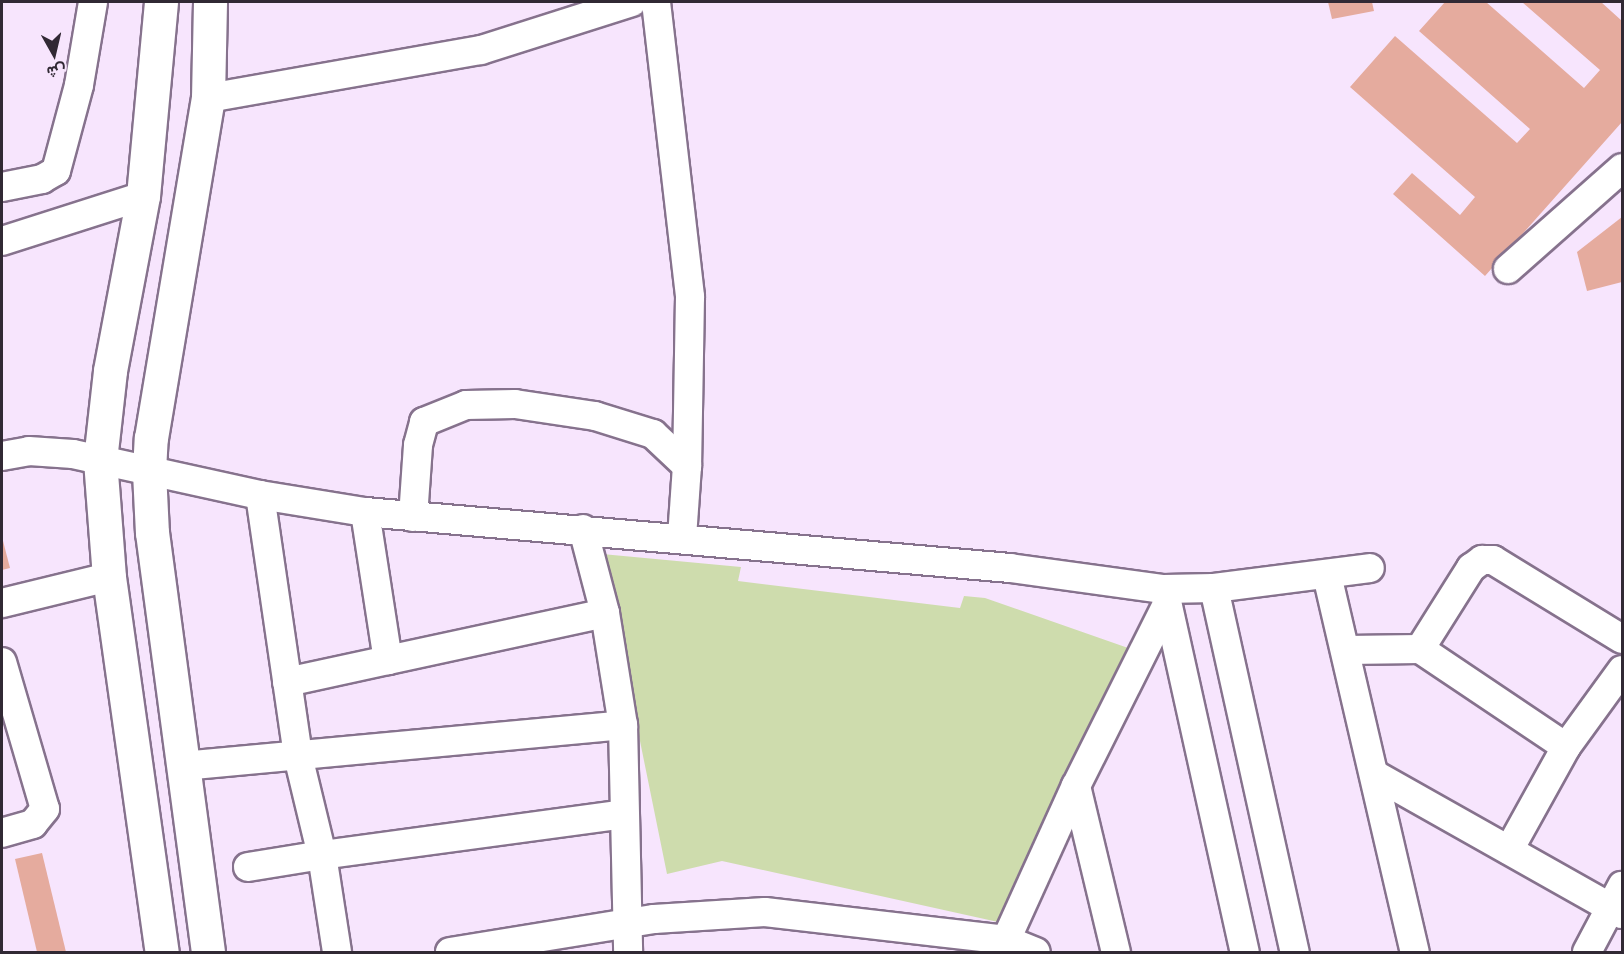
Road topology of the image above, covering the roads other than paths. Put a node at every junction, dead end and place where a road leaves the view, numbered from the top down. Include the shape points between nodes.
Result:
1 (93, 2) edge
2 (161, 2) edge
3 (210, 2) edge
4 (632, 2) edge
5 (657, 2) edge
6 (208, 98) junction
7 (1623, 168) edge
8 (2, 187) edge
9 (143, 196) junction
10 (2, 241) edge
11 (1508, 269) dead end
12 (2, 456) edge
13 (100, 460) junction
14 (687, 466) junction
15 (149, 471) junction
16 (260, 495) junction
17 (365, 512) junction
18 (413, 517) junction
19 (583, 529) junction
20 (682, 538) junction
21 (1370, 568) dead end
22 (1327, 575) junction
23 (109, 577) junction
24 (1214, 588) junction
25 (1166, 596) junction
26 (2, 603) edge
27 (605, 613) junction
28 (1623, 639) edge
29 (1420, 649) junction
30 (1347, 650) junction
31 (388, 660) junction
32 (2, 662) edge
33 (1623, 670) edge
34 (287, 682) junction
35 (623, 725) junction
36 (1566, 747) junction
37 (298, 756) junction
38 (183, 766) junction
39 (1377, 776) junction
40 (1076, 786) junction
41 (624, 814) junction
42 (2, 833) edge
43 (1509, 850) junction
44 (322, 855) junction
45 (248, 867) dead end
46 (1618, 902) edge
47 (627, 939) edge
48 (1005, 946) edge
49 (162, 952) edge
50 (208, 952) edge
51 (337, 952) edge
52 (450, 952) edge
53 (1036, 952) edge
54 (1116, 952) edge
55 (1245, 952) edge
56 (1295, 952) edge
57 (1415, 952) edge
58 (1587, 952) edge

1 - 8 street via 79,85 58,167 42,179
2 - 9 street
3 - 6 street
4 - 6 street via 481,50
5 - 14 street via 690,297
6 - 15 street via 151,438
7 - 11 street
9 - 10 street
9 - 13 street via 111,372
12 - 13 street via 51,451
13 - 15 street
13 - 23 street
14 - 18 street via 653,434 639,428 515,404 466,405 433,416 423,424
14 - 20 street
15 - 16 street
15 - 38 street via 152,532
16 - 17 street
16 - 34 street
17 - 18 street
17 - 31 street
18 - 19 street
19 - 20 street
19 - 27 street
20 - 25 street via 1010,568
21 - 22 street
22 - 24 street
22 - 30 street
23 - 26 street
23 - 49 street
24 - 25 street
24 - 56 street
25 - 40 street
25 - 55 street
27 - 31 street
27 - 35 street
28 - 29 street via 1493,560 1482,560 1471,568
29 - 30 street
29 - 36 street
30 - 39 street
31 - 34 street
32 - 42 street via 45,809 33,824
33 - 36 street
34 - 37 street
35 - 37 street
35 - 41 street
36 - 43 street
37 - 38 street
37 - 44 street
38 - 50 street
39 - 43 street
39 - 57 street
40 - 48 street
40 - 54 street
41 - 44 street
41 - 47 street
43 - 46 street
44 - 45 street
44 - 51 street
46 - 58 street
47 - 48 street via 712,913 765,912
47 - 52 street
48 - 53 street

